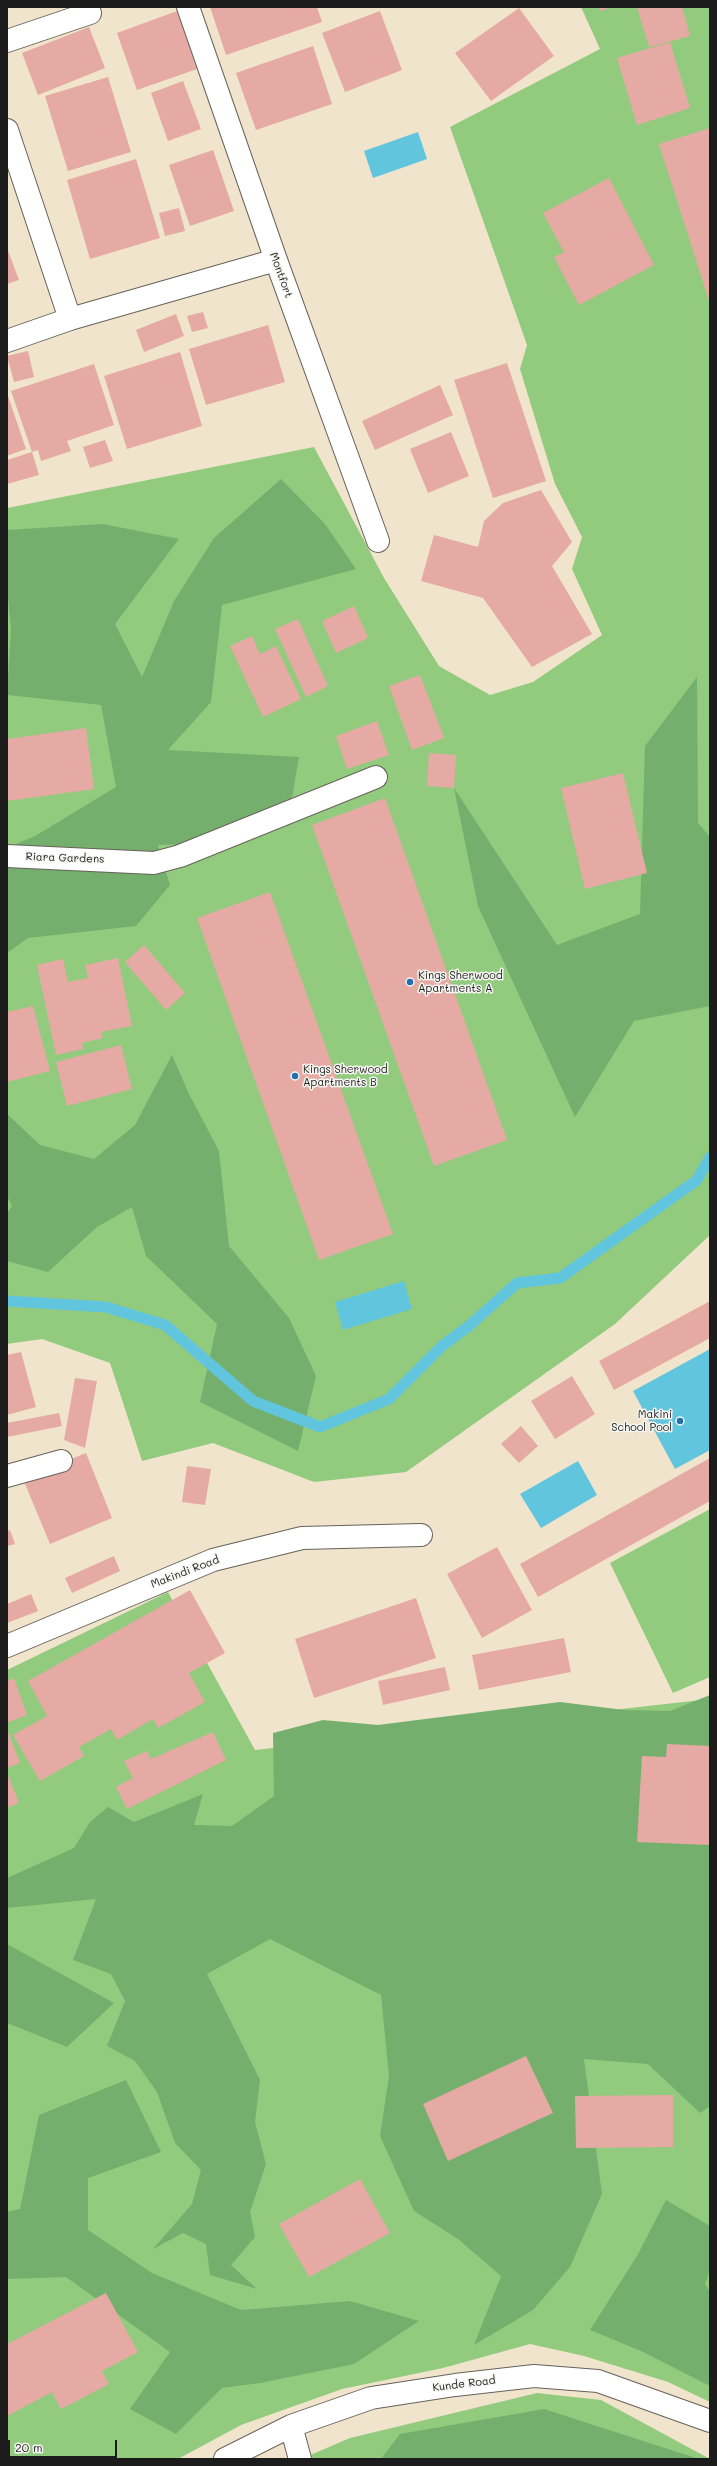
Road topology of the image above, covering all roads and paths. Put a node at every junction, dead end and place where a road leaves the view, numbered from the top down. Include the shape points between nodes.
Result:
1 (188, 7) edge
2 (90, 13) dead end
3 (7, 41) edge
4 (7, 130) edge
5 (276, 260) junction
6 (70, 319) junction
7 (7, 341) edge
8 (378, 541) dead end
9 (376, 777) dead end
10 (7, 856) edge
11 (61, 1461) dead end
12 (7, 1476) edge
13 (420, 1535) dead end
14 (7, 1646) edge
15 (710, 2420) edge
16 (291, 2426) junction
17 (225, 2459) edge
18 (300, 2459) edge

1 - 5 street, Montfort
2 - 3 street
4 - 6 street
5 - 6 street
5 - 8 street, Montfort
6 - 7 street
9 - 10 street, Riara Gardens via 180,856 154,863
11 - 12 street
13 - 14 street, Makindi Road via 302,1538 213,1560
15 - 16 street, Kunde Road via 598,2381 534,2376 371,2398
16 - 17 street, Kunde Road
16 - 18 street

